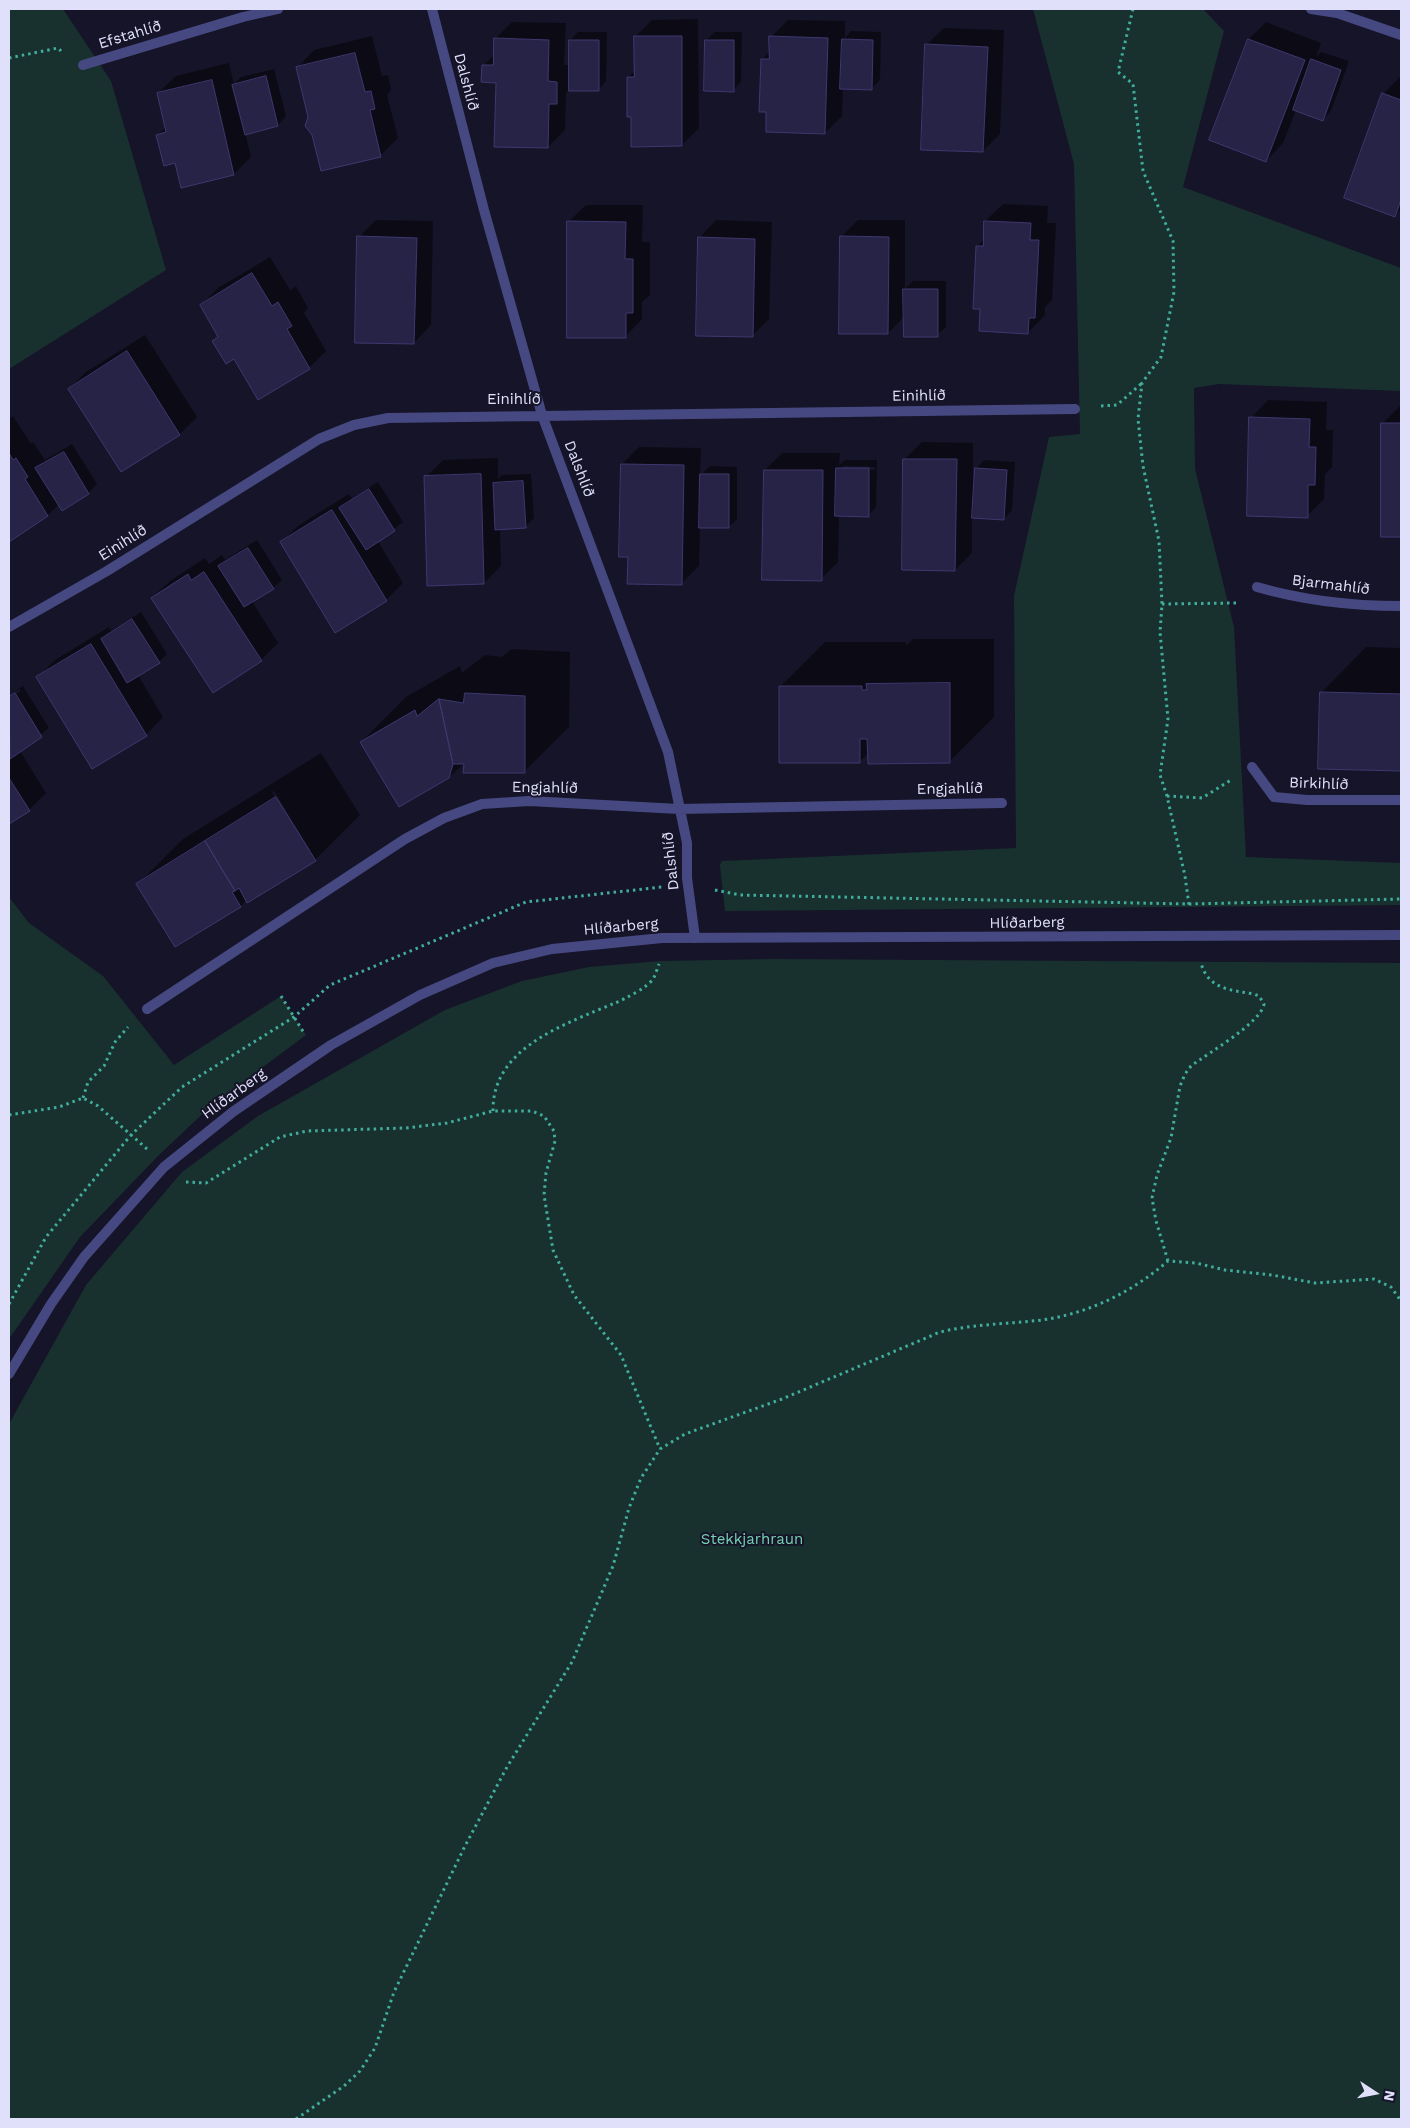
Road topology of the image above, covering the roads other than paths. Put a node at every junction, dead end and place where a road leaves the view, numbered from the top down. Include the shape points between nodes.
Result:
1 (278, 9) edge
2 (432, 9) edge
3 (1311, 9) edge
4 (1337, 11) edge
5 (243, 13) edge
6 (1401, 35) edge
7 (83, 65) road end
8 (1075, 409) road end
9 (542, 415) junction
10 (1258, 587) road end
11 (1401, 606) edge
12 (9, 627) edge
13 (1252, 767) road end
14 (1401, 800) edge
15 (1002, 803) dead end
16 (679, 809) junction
17 (1401, 935) edge
18 (695, 938) junction
19 (146, 1009) road end
20 (9, 1374) edge

1 - 5 street, Efstahlíð
2 - 9 street, Dalshlíð
3 - 4 street
4 - 6 street
5 - 7 street, Efstahlíð
8 - 9 street, Einihlíð
9 - 12 street, Einihlíð via 388,418 345,428 319,439 107,571
9 - 16 street, Dalshlíð via 668,752
10 - 11 street, Bjarmahlíð via 1307,600 1346,605
13 - 14 street, Birkihlíð via 1274,797
15 - 16 street, Engjahlíð
16 - 18 street, Dalshlíð via 688,843
16 - 19 street, Engjahlíð via 530,801 482,804 444,818 405,839
17 - 18 street, Hlíðarberg
18 - 20 street, Hlíðarberg via 662,938 552,949 493,963 420,996 318,1055 234,1111 164,1167 84,1257

